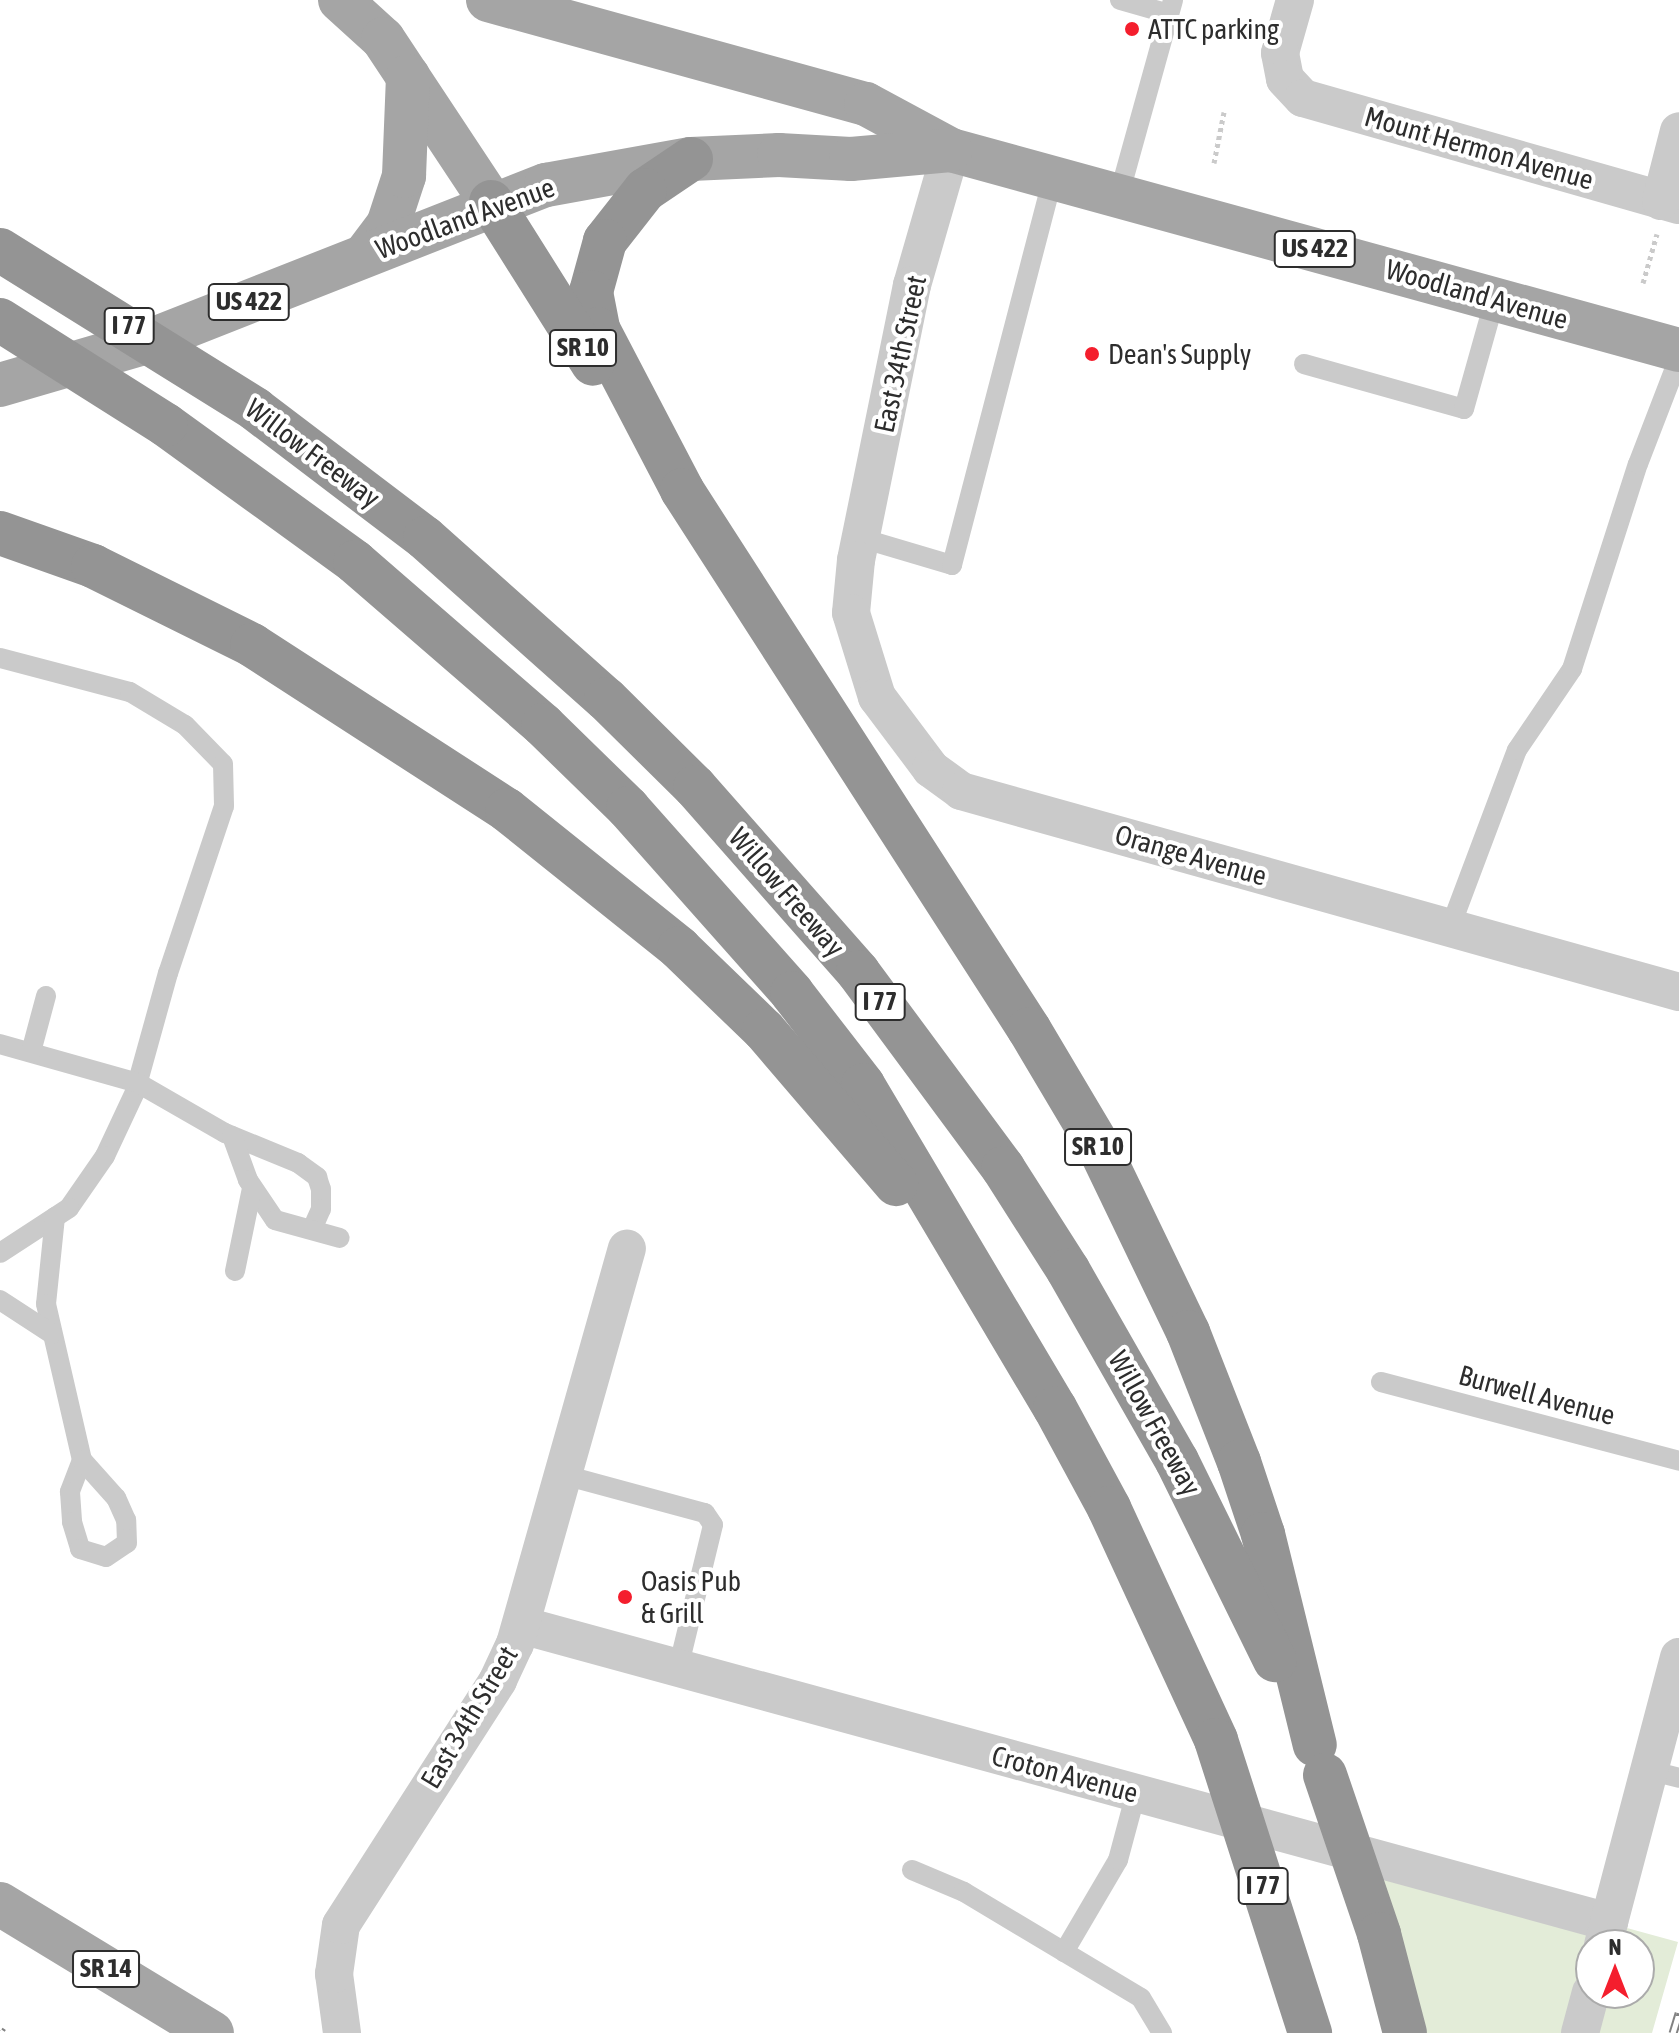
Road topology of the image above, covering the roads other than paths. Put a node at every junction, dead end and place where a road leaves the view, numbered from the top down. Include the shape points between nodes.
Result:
1 (340, 0) edge
2 (488, 0) edge
3 (1120, 0) edge
4 (1295, 0) edge
5 (1171, 7) edge
6 (408, 76) junction
7 (1679, 131) edge
8 (951, 150) junction
9 (691, 159) junction
10 (1053, 177) junction
11 (1119, 195) junction
12 (491, 202) junction
13 (1666, 213) edge
14 (0, 250) edge
15 (366, 254) junction
16 (1495, 299) junction
17 (0, 320) edge
18 (1679, 350) edge
19 (1679, 358) edge
20 (1304, 364) dead end
21 (0, 385) edge
22 (682, 490) junction
23 (0, 533) edge
24 (858, 549) junction
25 (0, 658) edge
26 (1450, 928) junction
27 (1679, 992) edge
28 (46, 996) dead end
29 (0, 1044) edge
30 (31, 1052) junction
31 (138, 1083) junction
32 (232, 1136) junction
33 (252, 1188) junction
34 (55, 1217) junction
35 (312, 1229) junction
36 (340, 1238) dead end
37 (627, 1249) dead end
38 (0, 1253) edge
39 (235, 1271) dead end
40 (988, 1296) junction
41 (0, 1300) edge
42 (52, 1334) junction
43 (1381, 1382) dead end
44 (82, 1460) dead end
45 (1679, 1461) edge
46 (564, 1475) junction
47 (521, 1625) junction
48 (1679, 1657) edge
49 (678, 1669) junction
50 (1320, 1760) junction
51 (1663, 1774) edge
52 (1136, 1793) junction
53 (912, 1870) dead end
54 (0, 1904) edge
55 (1593, 1929) edge
56 (1607, 1929) edge
57 (1064, 1952) junction
58 (1586, 2009) edge
59 (212, 2033) edge
60 (342, 2033) edge
61 (1162, 2033) edge
62 (1310, 2033) edge
63 (1405, 2033) edge
64 (1580, 2033) edge

1 - 6 main road, SR 10 via 375,30
2 - 8 main road, Woodland Avenue / US 422 via 866,104
3 - 5 lane
4 - 13 street, Mount Hermon Avenue via 1280,53 1285,79 1303,98
5 - 11 lane
6 - 12 main road, SR 10
6 - 15 main road via 404,176 388,225
7 - 13 street
8 - 9 main road, Woodland Avenue / US 422 via 851,159
8 - 10 main road, Woodland Avenue / US 422
8 - 24 street, East 34th Street via 912,285
9 - 12 main road, Woodland Avenue / US 422 via 600,172
9 - 22 highway via 645,190 615,226 598,259 591,292 605,349
10 - 11 main road, Woodland Avenue / US 422
10 - 24 lane via 952,565
11 - 16 main road, Woodland Avenue / US 422
12 - 15 main road, Woodland Avenue / US 422
12 - 22 highway, SR 10 via 605,382
14 - 50 highway, Willow Freeway / I 77, bridge via 255,409 425,538 606,699 705,798 858,972 1003,1168 1114,1348 1223,1550
15 - 21 main road, Woodland Avenue / US 422 via 144,343
16 - 18 main road, Woodland Avenue / US 422
16 - 20 lane via 1464,409
17 - 40 highway, I 77, bridge via 166,425 355,562 543,725 628,808 782,982 863,1085
19 - 26 lane via 1638,464 1572,669 1517,750
22 - 50 highway, SR 10 via 1098,1145 1188,1332 1239,1462 1263,1534
23 - 40 highway via 93,566 252,645 409,742 584,869 679,948 764,1030
24 - 26 street, Orange Avenue via 851,613 877,697 931,769 961,791
25 - 31 lane via 130,692 185,725 223,764 224,806
26 - 27 street, Orange Avenue
28 - 30 lane
29 - 30 lane
30 - 31 lane
31 - 32 lane
31 - 34 lane via 105,1156 69,1208
32 - 33 lane
32 - 35 lane via 298,1163 317,1177 321,1209
33 - 35 lane via 275,1220
33 - 39 lane
34 - 38 lane
34 - 42 lane via 46,1304
35 - 36 lane
37 - 46 street, East 34th Street
40 - 62 highway, I 77, bridge via 1109,1508 1216,1740
41 - 42 lane
42 - 44 lane
43 - 45 lane, Burwell Avenue
46 - 47 street, East 34th Street
46 - 49 lane via 705,1513 713,1525
47 - 49 street, Croton Avenue
47 - 60 street, East 34th Street via 498,1680 341,1925 334,1974
48 - 51 street
49 - 52 street, Croton Avenue
50 - 63 highway, Willow Freeway / I 77, bridge via 1379,1934
51 - 56 street
52 - 55 street, Croton Avenue
52 - 57 lane via 1118,1860
53 - 57 lane via 964,1892
54 - 59 main road, SR 14
57 - 61 lane via 1141,1998
58 - 64 street

